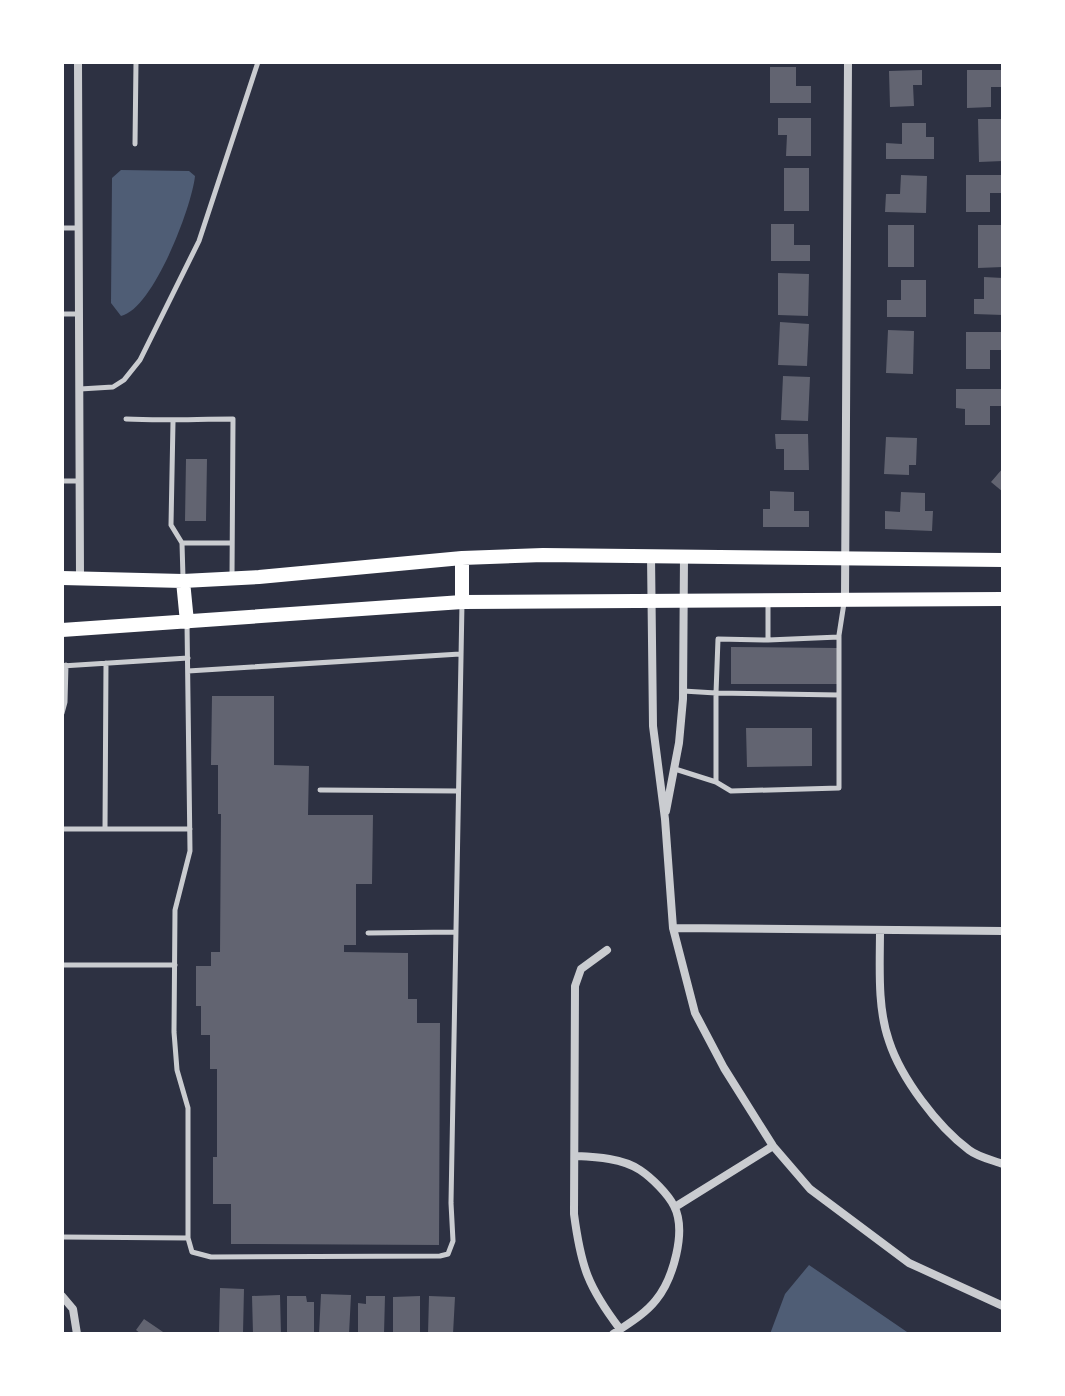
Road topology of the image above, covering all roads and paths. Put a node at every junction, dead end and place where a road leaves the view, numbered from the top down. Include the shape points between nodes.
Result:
1 (78, 62) edge
2 (136, 62) edge
3 (258, 62) edge
4 (848, 62) edge
5 (135, 144) dead end
6 (62, 228) edge
7 (79, 228) junction
8 (62, 314) edge
9 (79, 314) junction
10 (79, 389) junction
11 (126, 419) dead end
12 (173, 422) junction
13 (62, 481) edge
14 (80, 481) junction
15 (182, 543) junction
16 (232, 543) junction
17 (651, 555) junction
18 (684, 556) junction
19 (462, 558) junction
20 (846, 559) junction
21 (1003, 560) edge
22 (80, 577) junction
23 (62, 578) edge
24 (232, 579) junction
25 (183, 581) junction
26 (845, 598) junction
27 (1003, 599) edge
28 (768, 600) junction
29 (462, 602) junction
30 (651, 602) junction
31 (685, 602) junction
32 (187, 622) junction
33 (62, 630) edge
34 (839, 637) junction
35 (768, 640) junction
36 (460, 654) junction
37 (188, 658) junction
38 (106, 663) junction
39 (64, 666) edge
40 (188, 671) junction
41 (683, 691) junction
42 (716, 693) junction
43 (839, 695) junction
44 (62, 713) edge
45 (674, 769) junction
46 (716, 782) junction
47 (320, 790) dead end
48 (458, 791) junction
49 (665, 819) junction
50 (62, 829) edge
51 (105, 829) junction
52 (190, 829) junction
53 (673, 928) junction
54 (880, 930) junction
55 (1003, 931) edge
56 (456, 932) junction
57 (368, 933) dead end
58 (607, 950) dead end
59 (62, 965) edge
60 (175, 965) junction
61 (773, 1146) junction
62 (575, 1156) junction
63 (1003, 1164) edge
64 (675, 1207) junction
65 (62, 1237) edge
66 (188, 1238) junction
67 (62, 1296) edge
68 (1003, 1306) edge
69 (616, 1332) edge
70 (77, 1334) edge

1 - 7 street
2 - 5 lane
3 - 10 lane via 199,241 140,360 113,387
4 - 20 street
6 - 7 lane
7 - 9 street
8 - 9 lane
9 - 10 street
10 - 14 street
11 - 12 lane
12 - 15 lane via 171,525
12 - 16 lane via 233,419
13 - 14 lane
14 - 22 street
15 - 16 lane
15 - 25 lane
16 - 24 lane
17 - 18 main road
17 - 19 main road
17 - 30 street
18 - 20 main road
18 - 31 street
19 - 24 main road
19 - 29 main road
20 - 21 main road
20 - 26 street
22 - 23 main road
22 - 25 main road
24 - 25 main road
25 - 32 main road
26 - 27 main road
26 - 28 main road
26 - 34 lane
28 - 31 main road
28 - 35 lane
29 - 30 main road
29 - 32 main road
29 - 36 lane
30 - 31 main road
30 - 49 street via 653,726
31 - 41 street
32 - 33 main road
32 - 37 lane
34 - 35 lane
34 - 43 lane
35 - 42 lane via 718,639
36 - 40 lane
36 - 48 lane
37 - 38 lane
37 - 40 lane
38 - 39 lane
38 - 51 lane
39 - 44 lane
40 - 52 lane
41 - 42 lane
41 - 45 street
42 - 43 lane
42 - 46 lane
43 - 46 lane via 839,788 731,791
45 - 46 lane
45 - 49 street
47 - 48 lane
48 - 56 lane
49 - 53 street
50 - 51 lane
51 - 52 lane
52 - 60 lane via 175,910
53 - 54 street
53 - 61 street via 695,1013
54 - 55 street
54 - 63 street via 883,1015 899,1067 929,1110 970,1151
56 - 57 lane
56 - 66 lane via 453,1241 448,1254 211,1257 192,1252
58 - 62 street via 581,969 575,986
59 - 60 lane
60 - 66 lane via 177,1070 188,1108
61 - 64 street
61 - 68 street via 810,1189 909,1263
62 - 64 street via 620,1161 640,1170
62 - 69 street via 578,1248 588,1283
64 - 69 street via 677,1251 670,1275 656,1299
65 - 66 lane
67 - 70 street via 73,1309

